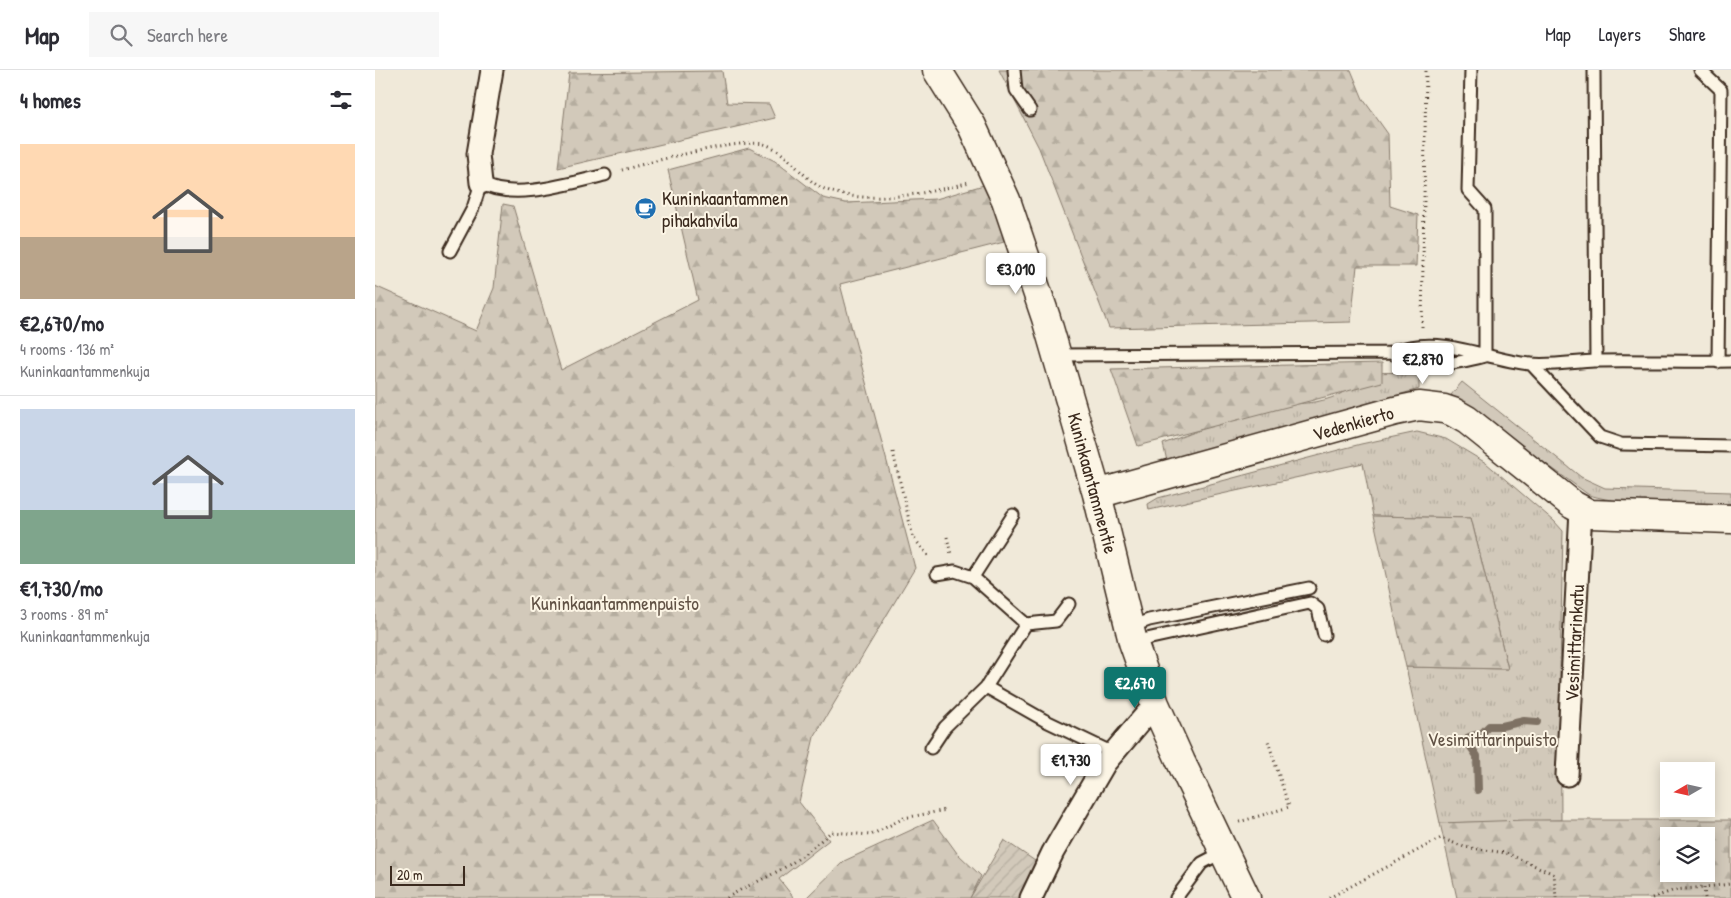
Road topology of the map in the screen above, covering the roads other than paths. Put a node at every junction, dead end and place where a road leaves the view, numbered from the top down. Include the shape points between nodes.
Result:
1 (492, 70) edge
2 (937, 70) edge
3 (1014, 70) edge
4 (1471, 70) edge
5 (1594, 70) edge
6 (1700, 70) edge
7 (1726, 89) edge
8 (1030, 110) dead end
9 (605, 175) road end
10 (481, 183) junction
11 (450, 251) dead end
12 (1390, 353) junction
13 (1058, 355) junction
14 (1485, 356) junction
15 (1596, 361) junction
16 (1731, 361) edge
17 (1718, 362) junction
18 (1531, 364) junction
19 (1731, 446) edge
20 (1097, 494) junction
21 (1581, 510) junction
22 (1013, 515) dead end
23 (1731, 520) edge
24 (937, 574) dead end
25 (973, 577) junction
26 (1309, 588) dead end
27 (1069, 604) dead end
28 (1026, 624) junction
29 (1131, 634) junction
30 (1324, 635) dead end
31 (986, 686) junction
32 (1155, 704) junction
33 (931, 748) dead end
34 (1113, 753) junction
35 (1567, 775) dead end
36 (1223, 852) junction
37 (1031, 898) edge
38 (1176, 898) edge
39 (1246, 898) edge

1 - 10 street via 479,154
2 - 13 street, Kuninkaantammentie via 972,126 995,174
3 - 8 lane via 1016,90
4 - 14 lane via 1468,190 1485,208
5 - 15 lane
6 - 7 lane
7 - 17 lane
9 - 10 lane via 521,192 491,190
10 - 11 lane via 473,208
12 - 13 lane
12 - 14 lane via 1432,365 1454,365
12 - 14 lane via 1408,345 1453,346
13 - 20 street, Kuninkaantammentie
14 - 18 lane
15 - 17 lane
15 - 18 lane
16 - 17 lane
18 - 19 lane via 1599,437 1621,444
20 - 21 street, Vedenkierto via 1419,406 1444,408 1467,420
20 - 29 street, Kuninkaantammentie
21 - 23 street, Vedenkierto via 1601,515
21 - 35 street, Vesimittarinkatu
22 - 25 lane
24 - 25 lane via 955,572
25 - 28 lane
26 - 29 lane via 1149,620
27 - 28 lane via 1056,621
28 - 31 lane
29 - 30 lane via 1310,603 1318,609
29 - 32 street, Kuninkaantammentie
31 - 33 lane via 945,727
31 - 34 lane via 1045,720
32 - 34 street
32 - 36 street, Kuninkaantammentie
34 - 37 street via 1053,852
36 - 38 lane via 1202,863
36 - 39 street, Kuninkaantammentie

